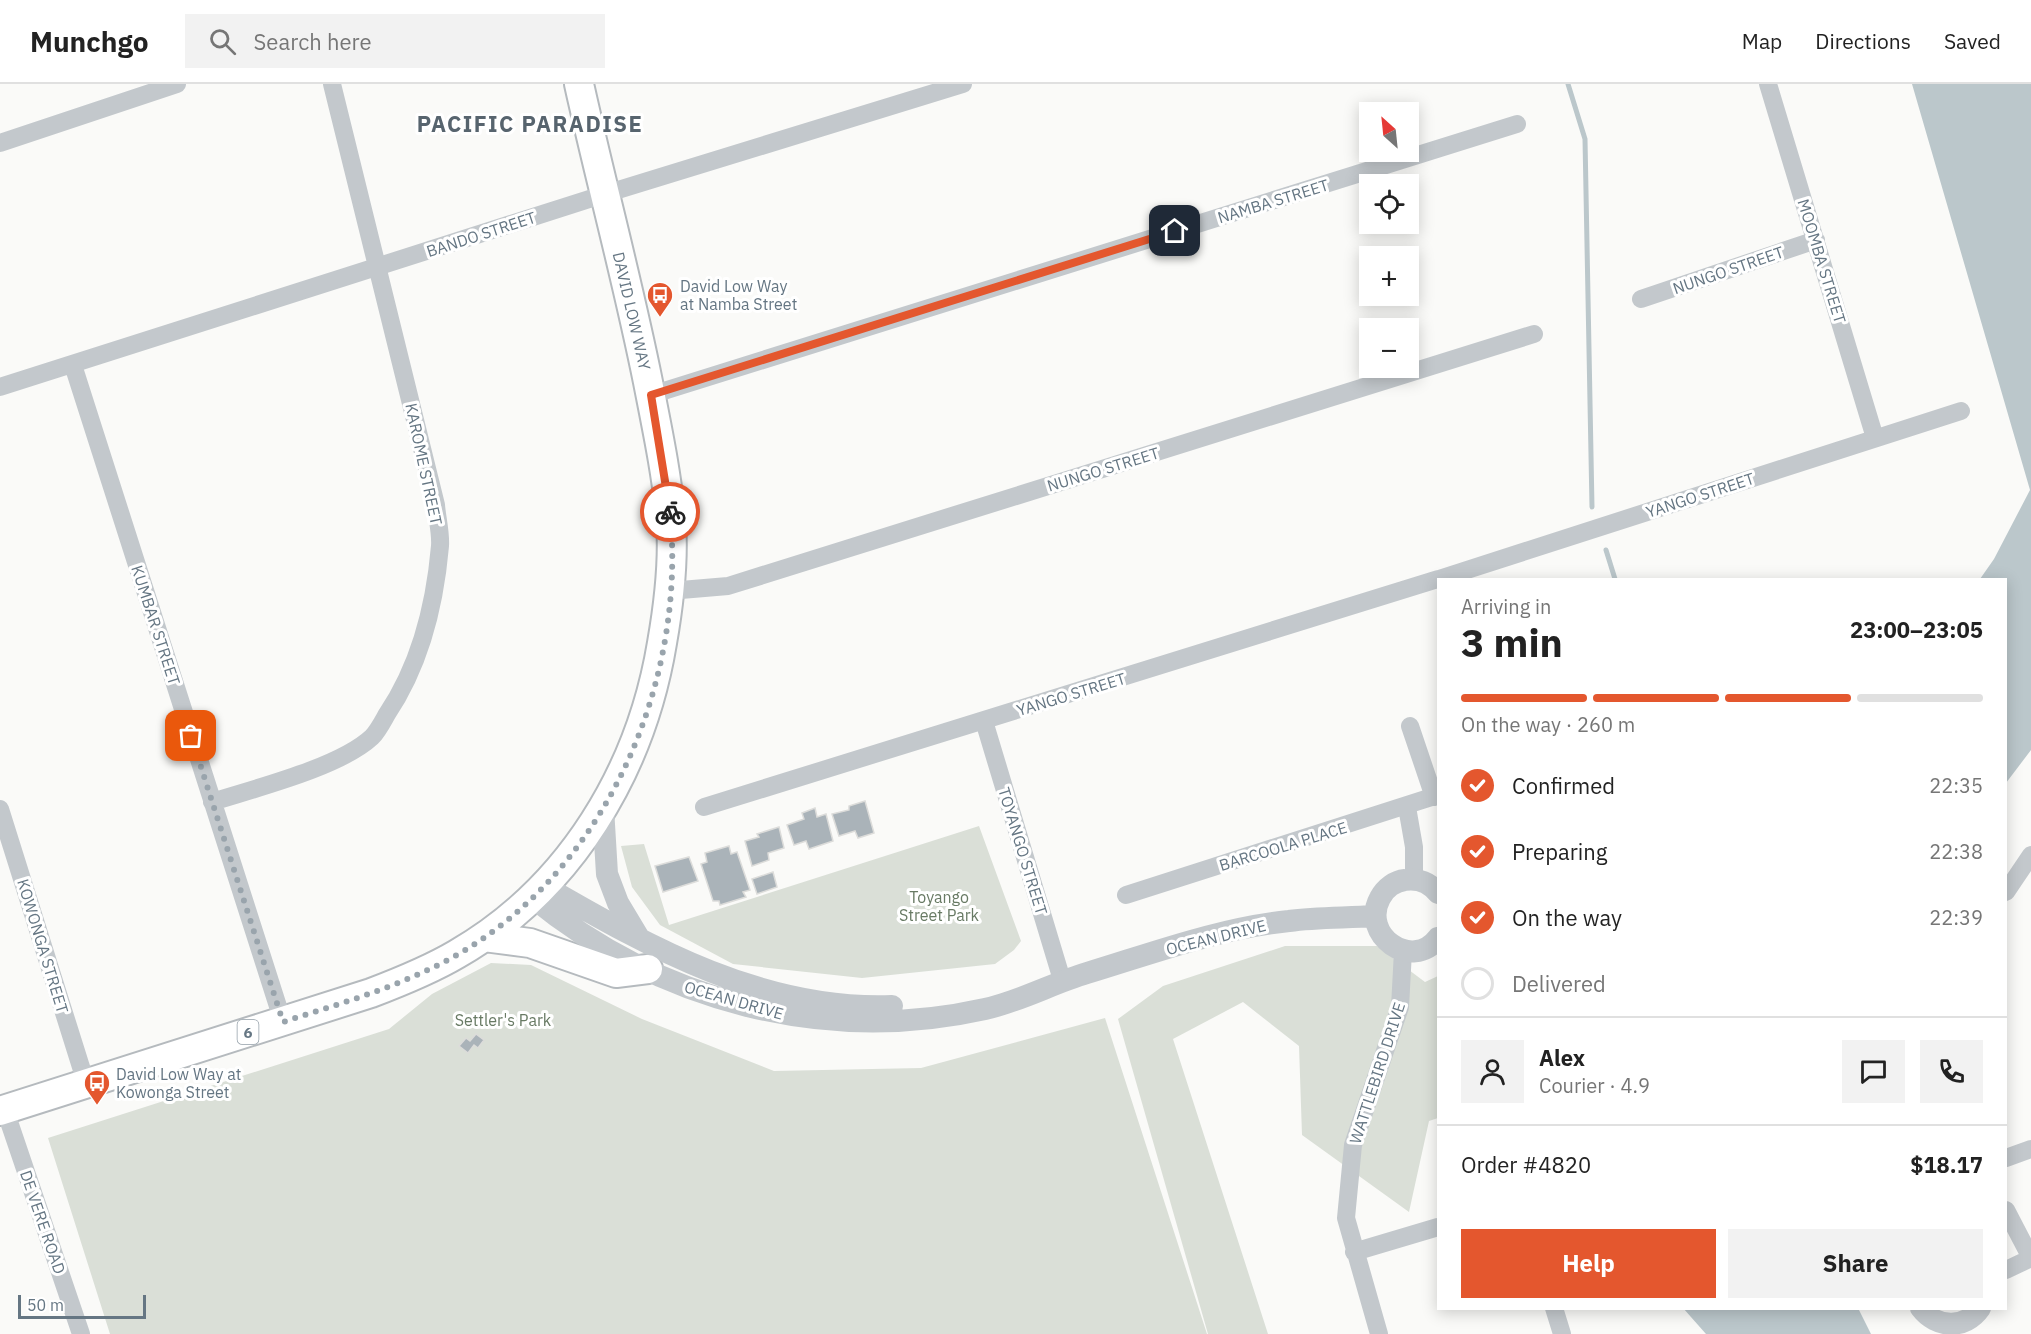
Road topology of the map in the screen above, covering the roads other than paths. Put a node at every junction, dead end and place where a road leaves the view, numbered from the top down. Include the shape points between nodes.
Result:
1 (177, 84) edge
2 (332, 84) edge
3 (579, 84) edge
4 (963, 84) edge
5 (1768, 84) edge
6 (1517, 124) dead end
7 (0, 143) edge
8 (605, 194) junction
9 (1815, 240) junction
10 (377, 268) junction
11 (1641, 299) dead end
12 (1534, 334) dead end
13 (73, 364) junction
14 (0, 387) edge
15 (651, 395) junction
16 (1961, 411) dead end
17 (1875, 438) junction
18 (1442, 578) edge
19 (1437, 580) edge
20 (669, 591) junction
21 (984, 721) junction
22 (1410, 726) dead end
23 (1436, 796) edge
24 (212, 802) junction
25 (704, 807) dead end
26 (1407, 807) junction
27 (603, 808) junction
28 (0, 809) edge
29 (2031, 855) edge
30 (1414, 879) junction
31 (538, 891) junction
32 (2007, 891) edge
33 (1437, 892) edge
34 (1126, 895) dead end
35 (1374, 916) junction
36 (484, 937) junction
37 (640, 939) junction
38 (1437, 939) edge
39 (1403, 951) junction
40 (648, 969) junction
41 (1062, 980) junction
42 (283, 1022) junction
43 (86, 1083) junction
44 (3, 1110) edge
45 (2031, 1149) edge
46 (2007, 1158) edge
47 (2007, 1212) edge
48 (1437, 1227) edge
49 (2007, 1249) edge
50 (1354, 1252) junction
51 (2028, 1253) edge
52 (2007, 1269) edge
53 (1555, 1310) edge
54 (1923, 1310) edge
55 (1970, 1321) edge
56 (81, 1334) edge
57 (1379, 1334) edge
58 (1562, 1334) edge

1 - 7 street
2 - 10 street, KAROME STREET
3 - 8 main road, DAVID LOW WAY / 6
4 - 8 street, BANDO STREET
5 - 9 street, MOOMBA STREET
6 - 15 street, NAMBA STREET
8 - 10 street, BANDO STREET
8 - 15 main road, DAVID LOW WAY / 6
9 - 11 street, NUNGO STREET
9 - 17 street, MOOMBA STREET
10 - 13 street, BANDO STREET
10 - 24 street, KAROME STREET via 436,505 440,543 418,655 403,690 372,736 337,758
12 - 20 street, NUNGO STREET via 728,586
13 - 14 street, BANDO STREET
13 - 24 street, KUMBAR STREET
15 - 20 main road, DAVID LOW WAY / 6 via 668,488
16 - 17 street, YANGO STREET
17 - 18 street, YANGO STREET
19 - 21 street, YANGO STREET
20 - 27 main road, DAVID LOW WAY / 6 via 659,662 646,711 621,776
21 - 25 street, YANGO STREET
21 - 41 street, TOYANGO STREET
22 - 23 street
23 - 26 street, BARCOOLA PLACE
24 - 42 street, KUMBAR STREET
26 - 30 street via 1414,847
26 - 34 street, BARCOOLA PLACE
27 - 31 main road, DAVID LOW WAY / 6 via 568,859
27 - 37 street via 607,874 618,903
28 - 43 street, KOWONGA STREET
29 - 32 street
30 - 33 street via 1426,882
30 - 35 street via 1391,885 1382,893
31 - 36 main road, DAVID LOW WAY / 6
31 - 37 street, OCEAN DRIVE
31 - 40 street, OCEAN DRIVE via 562,921
35 - 39 street via 1383,938
35 - 41 street, OCEAN DRIVE via 1288,921 1231,931
36 - 40 main road via 530,943 616,974
36 - 42 main road, DAVID LOW WAY / 6 via 396,984
37 - 41 street, OCEAN DRIVE via 721,977 760,990 830,1004 944,1002
38 - 39 street via 1426,948
39 - 50 street, WATTLEBIRD DRIVE via 1400,1007 1353,1145 1346,1218
40 - 41 street, OCEAN DRIVE via 695,991 756,1010 802,1019 855,1022 982,1010 1011,1003
42 - 43 main road, DAVID LOW WAY / 6
43 - 44 main road, DAVID LOW WAY / 6
44 - 56 street, DE VERE ROAD
45 - 46 street
47 - 51 street
48 - 50 street
49 - 51 street
50 - 57 street, WATTLEBIRD DRIVE
51 - 52 street
53 - 58 street
54 - 55 street via 1941,1323

